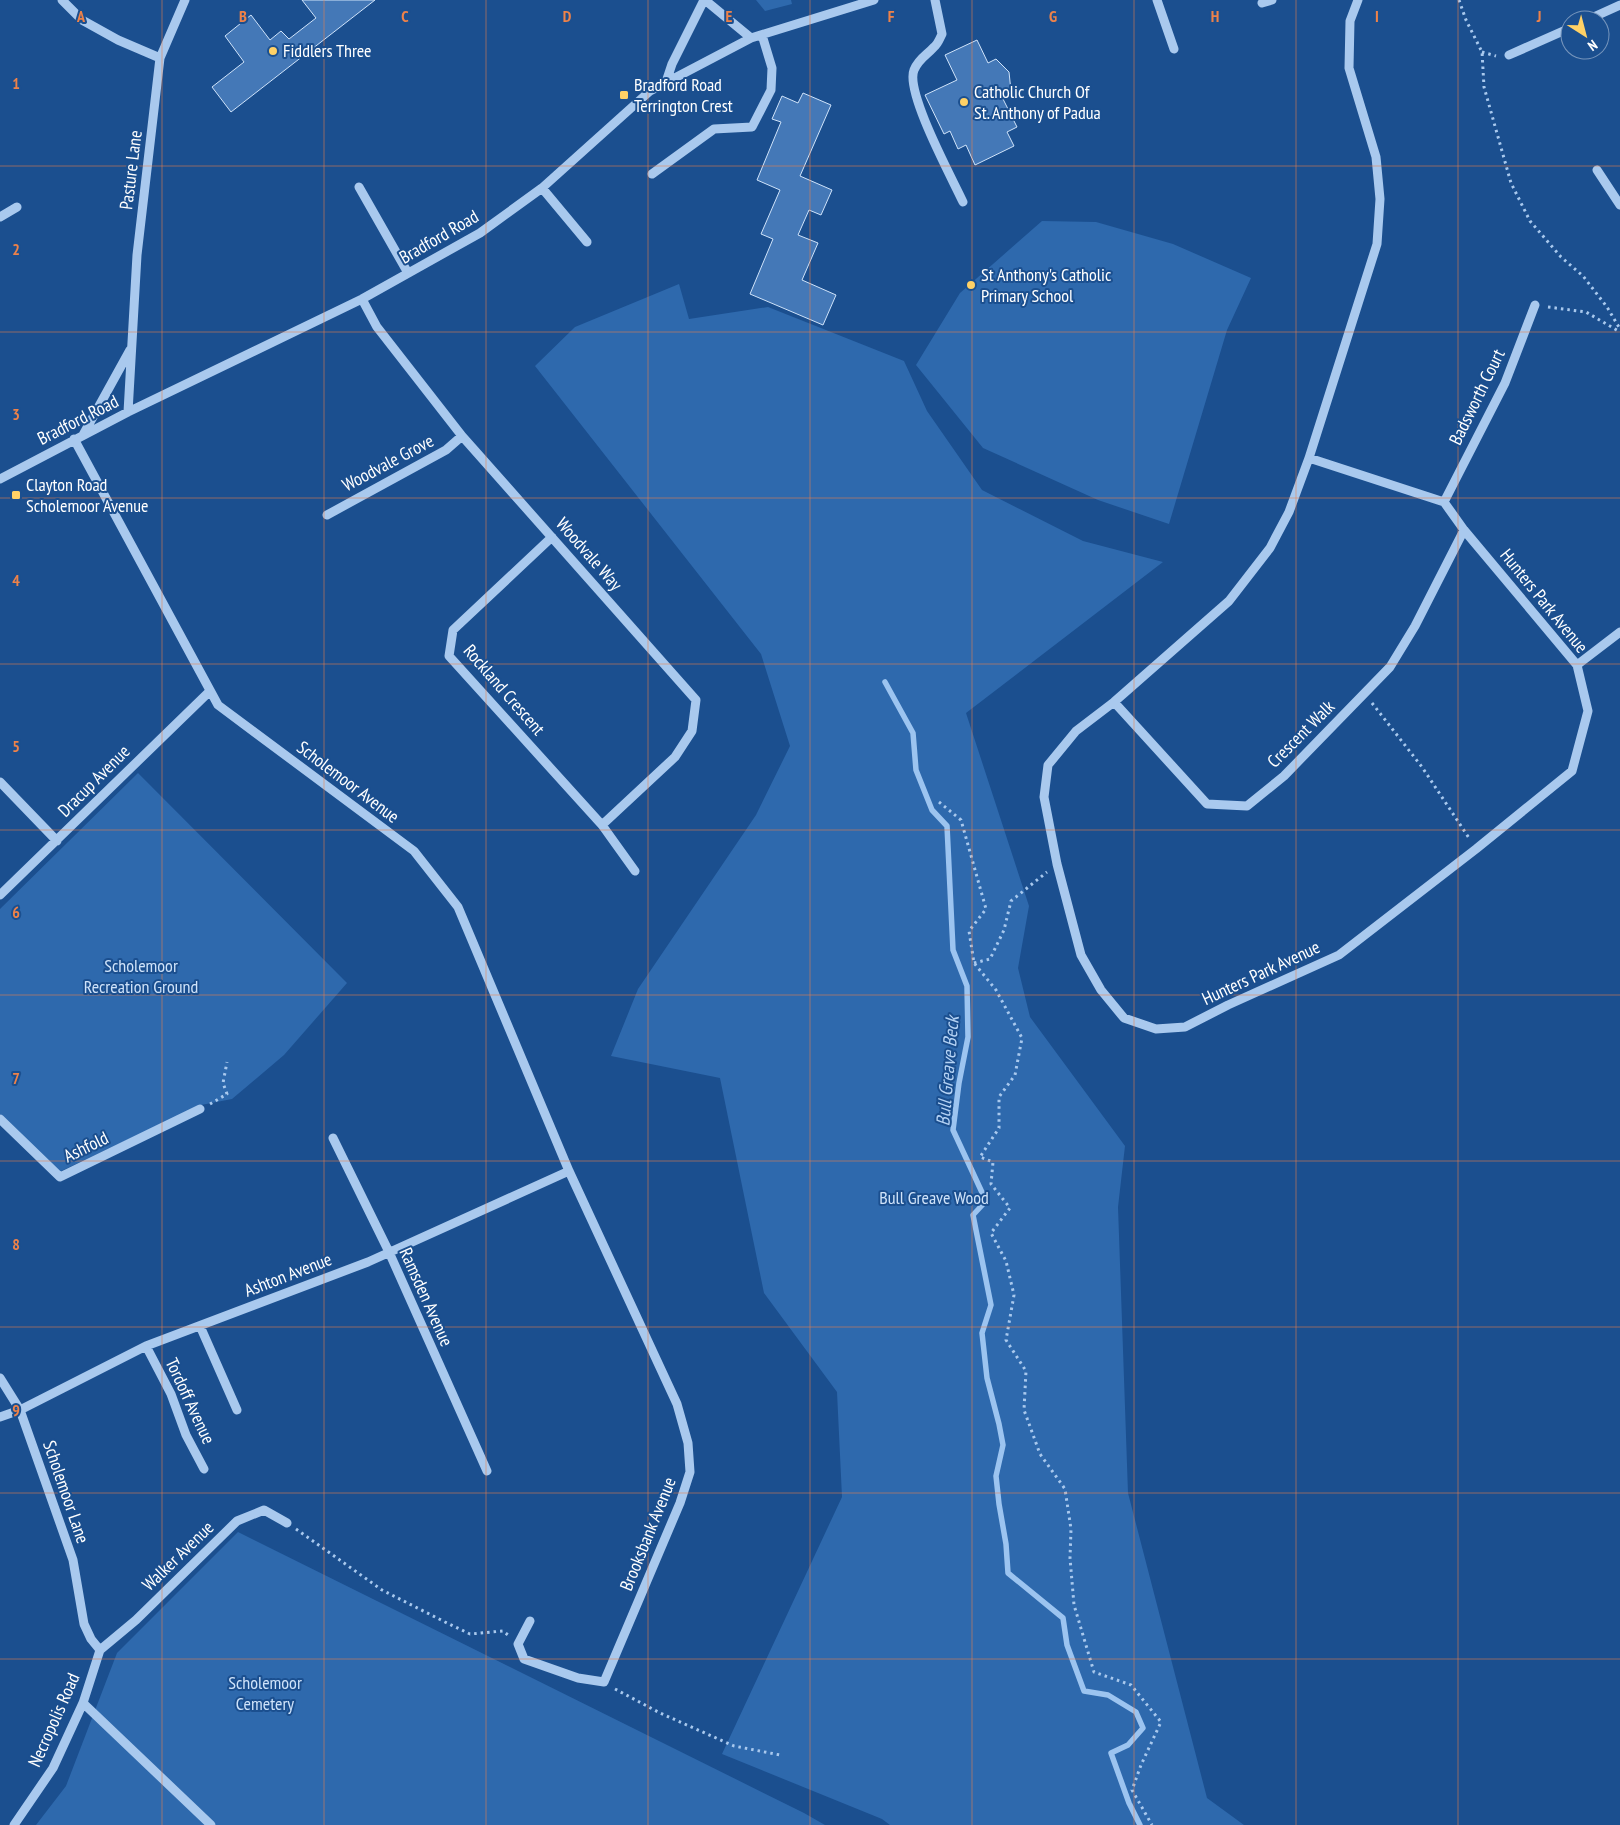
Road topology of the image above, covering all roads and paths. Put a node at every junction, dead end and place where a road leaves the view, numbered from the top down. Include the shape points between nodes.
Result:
1 (62, 0) edge
2 (184, 0) edge
3 (705, 0) edge
4 (874, 0) edge
5 (935, 0) edge
6 (1157, 0) edge
7 (1272, 0) edge
8 (1358, 0) edge
9 (1459, 0) edge
10 (1262, 3) dead end
11 (1560, 32) edge
12 (762, 35) junction
13 (751, 38) junction
14 (1174, 49) dead end
15 (1509, 55) dead end
16 (160, 58) junction
17 (666, 82) junction
18 (1597, 170) dead end
19 (652, 174) dead end
20 (359, 188) dead end
21 (542, 188) junction
22 (963, 202) dead end
23 (1620, 205) edge
24 (16, 207) dead end
25 (0, 217) edge
26 (587, 242) dead end
27 (408, 273) junction
28 (362, 299) junction
29 (1535, 305) joint
30 (1620, 331) edge
31 (131, 348) junction
32 (128, 412) junction
33 (83, 435) junction
34 (462, 436) junction
35 (74, 439) junction
36 (1309, 458) junction
37 (0, 479) edge
38 (1444, 502) junction
39 (327, 515) dead end
40 (1464, 530) junction
41 (552, 536) junction
42 (1620, 632) edge
43 (1577, 666) junction
44 (210, 691) junction
45 (1364, 692) junction
46 (1114, 702) junction
47 (0, 782) edge
48 (939, 802) dead end
49 (602, 825) junction
50 (56, 841) junction
51 (1476, 849) junction
52 (1057, 864) junction
53 (636, 871) dead end
54 (0, 895) edge
55 (974, 963) junction
56 (227, 1062) dead end
57 (200, 1109) joint
58 (0, 1118) edge
59 (333, 1138) dead end
60 (569, 1172) junction
61 (389, 1252) junction
62 (200, 1326) junction
63 (146, 1346) junction
64 (0, 1378) edge
65 (20, 1410) junction
66 (237, 1410) dead end
67 (0, 1417) edge
68 (204, 1469) dead end
69 (487, 1471) dead end
70 (287, 1523) joint
71 (530, 1621) dead end
72 (518, 1644) junction
73 (100, 1650) junction
74 (604, 1682) junction
75 (83, 1703) junction
76 (780, 1755) dead end
77 (14, 1825) edge
78 (211, 1825) edge
79 (1152, 1825) edge

1 - 16 street via 82,20
2 - 16 street, Pasture Lane
3 - 13 street
3 - 17 street
4 - 12 street, Bradford Road
5 - 22 street via 942,34 935,47 922,56 913,72 915,92 922,116
6 - 14 street
7 - 10 street
8 - 36 street, Hunters Park Avenue via 1350,21 1349,68 1376,157 1380,199 1377,244
9 - 30 path via 1482,52 1484,87 1511,183 1530,221 1561,257 1583,276 1607,307
11 - 15 street
12 - 13 street, Bradford Road
12 - 19 street via 772,68 771,90 752,127 714,129
13 - 17 street, Bradford Road
16 - 31 street, Pasture Lane via 137,256
17 - 21 street, Bradford Road via 650,91
18 - 23 street
20 - 27 street
21 - 26 street
21 - 27 street, Bradford Road via 480,233
24 - 25 street
27 - 28 street, Bradford Road
28 - 32 street, Bradford Road
28 - 34 street, Woodvale Way via 377,327
29 - 30 path via 1586,312
29 - 38 street, Badsworth Court via 1505,383
31 - 32 street, Pasture Lane
31 - 33 street, Pasture Lane
32 - 33 street, Bradford Road
33 - 35 street, Bradford Road
34 - 39 street, Woodvale Grove via 446,450
34 - 41 street, Woodvale Way
35 - 37 street, Bradford Road
35 - 44 street, Scholemoor Avenue
36 - 38 street
36 - 46 street, Hunters Park Avenue via 1289,512 1270,548 1229,601
38 - 40 street, Hunters Park Avenue
40 - 43 street, Hunters Park Avenue
40 - 45 street, Crescent Walk via 1415,626 1390,667
41 - 49 street, Woodvale Way via 696,700 692,731 675,757
41 - 49 street, Rockland Crescent via 453,630 449,656
42 - 43 street
43 - 51 street, Hunters Park Avenue via 1588,711 1572,771
44 - 50 street, Dracup Avenue
44 - 60 street, Scholemoor Avenue via 218,705 414,851 458,907
45 - 46 street, Crescent Walk via 1284,776 1247,806 1207,804
45 - 51 path via 1422,767
46 - 52 street, Hunters Park Avenue via 1076,732 1048,765 1044,797
47 - 50 street
48 - 55 path via 961,820 986,909 969,930
49 - 53 street, Rockland Crescent
50 - 54 street, Dracup Avenue
51 - 52 street, Hunters Park Avenue via 1339,955 1185,1027 1156,1029 1124,1018 1101,990 1081,955
52 - 55 path via 1011,901 1004,930 990,959
55 - 79 path via 996,990 1022,1038 1015,1075 999,1098 999,1128 980,1157 993,1162 990,1184 1010,1208 991,1233 1006,1261 1014,1295 1006,1340 1026,1370 1024,1410 1040,1454 1065,1488 1071,1529 1074,1605 1094,1672 1130,1685 1161,1722 1132,1790
56 - 57 path via 222,1083 227,1094
57 - 58 street, Ashfold via 60,1177
59 - 61 street, Ramsden Avenue
60 - 61 street, Ashton Avenue
60 - 74 street, Brooksbank Avenue via 677,1404 690,1462 680,1503
61 - 62 street, Ashton Avenue
61 - 69 street, Ramsden Avenue
62 - 63 street, Ashton Avenue
62 - 66 street
63 - 65 street, Ashton Avenue
63 - 68 street, Tordoff Avenue
64 - 65 street, Scholemoor Lane
65 - 67 street, Ashton Avenue
65 - 73 street, Scholemoor Lane via 73,1560 84,1624
70 - 72 path via 382,1590 470,1634 503,1630
70 - 73 street, Walker Avenue via 264,1510 237,1521 136,1620
71 - 72 street
72 - 74 street via 524,1659 578,1678
73 - 75 street, Necropolis Road
74 - 76 path via 660,1713 734,1746
75 - 77 street, Necropolis Road via 53,1768
75 - 78 street

